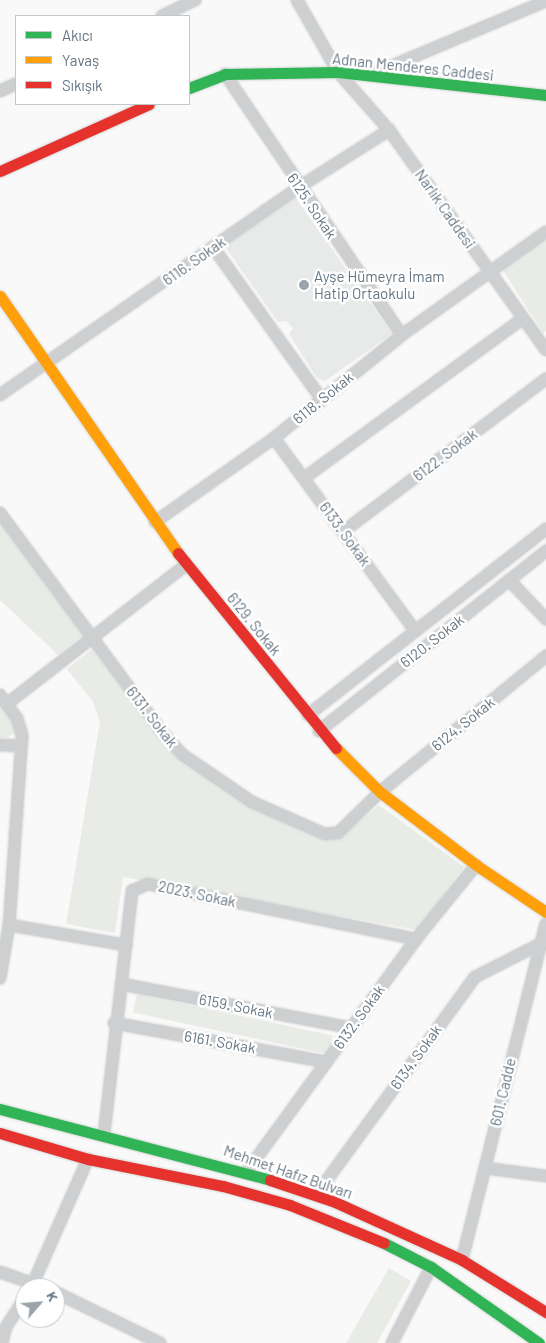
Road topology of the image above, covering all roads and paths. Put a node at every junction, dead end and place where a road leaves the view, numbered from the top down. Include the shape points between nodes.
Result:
1 (195, 0) edge
2 (298, 0) edge
3 (546, 1) edge
4 (164, 15) edge
5 (338, 72) junction
6 (225, 74) junction
7 (368, 76) junction
8 (15, 84) edge
9 (190, 88) edge
10 (0, 91) edge
11 (546, 95) edge
12 (147, 105) edge
13 (389, 130) junction
14 (0, 171) edge
15 (299, 187) junction
16 (546, 232) edge
17 (213, 247) junction
18 (489, 272) junction
19 (0, 296) edge
20 (522, 319) junction
21 (402, 335) junction
22 (545, 346) edge
23 (47, 363) junction
24 (546, 379) edge
25 (0, 395) edge
26 (322, 400) junction
27 (274, 438) junction
28 (304, 478) junction
29 (0, 513) edge
30 (155, 522) junction
31 (546, 530) edge
32 (344, 531) junction
33 (546, 551) edge
34 (186, 565) junction
35 (509, 580) junction
36 (546, 619) edge
37 (415, 631) junction
38 (91, 636) junction
39 (546, 656) edge
40 (4, 699) edge
41 (308, 715) junction
42 (320, 731) junction
43 (0, 745) edge
44 (21, 746) junction
45 (380, 792) junction
46 (476, 866) junction
47 (546, 912) edge
48 (546, 924) edge
49 (9, 925) junction
50 (416, 939) junction
51 (126, 945) junction
52 (538, 945) junction
53 (0, 978) edge
54 (121, 984) junction
55 (114, 1023) junction
56 (351, 1028) junction
57 (326, 1062) junction
58 (0, 1109) edge
59 (0, 1133) edge
60 (104, 1134) junction
61 (88, 1159) junction
62 (485, 1168) junction
63 (247, 1171) junction
64 (546, 1176) edge
65 (316, 1195) junction
66 (462, 1260) junction
67 (431, 1268) junction
68 (0, 1272) edge
69 (16, 1278) edge
70 (40, 1278) edge
71 (65, 1297) edge
72 (15, 1311) edge
73 (546, 1312) edge
74 (3, 1326) edge
75 (2, 1343) edge
76 (160, 1343) edge
77 (392, 1343) edge
78 (539, 1343) edge

1 - 4 street
2 - 5 street, Narlık Caddesi
3 - 7 street
5 - 6 street, Adnan Menderes Caddesi
5 - 7 street, Adnan Menderes Caddesi
5 - 13 street, Narlık Caddesi
6 - 9 street, Adnan Menderes Caddesi
6 - 15 street, 6125. Sokak
7 - 11 street, Adnan Menderes Caddesi
8 - 10 street
12 - 14 street
13 - 15 street, 6116. Sokak
13 - 18 street, Narlık Caddesi
15 - 17 street, 6116. Sokak
15 - 21 street, 6125. Sokak
16 - 18 street, 6118. Sokak
17 - 23 street, 6116. Sokak
17 - 26 street
18 - 20 street, Narlık Caddesi
18 - 21 street, 6118. Sokak
19 - 23 street, 6129. Sokak
20 - 22 street, Narlık Caddesi
20 - 28 street
21 - 26 street, 6118. Sokak
23 - 25 street, 6116. Sokak
23 - 30 street, 6129. Sokak
24 - 32 street, 6122. Sokak
26 - 27 street, 6118. Sokak
27 - 28 street, 6133. Sokak
27 - 30 street, 6118. Sokak
28 - 32 street, 6133. Sokak
29 - 38 street, 6131. Sokak
30 - 34 street, 6129. Sokak
31 - 37 street
32 - 37 street, 6133. Sokak
33 - 35 street, 6120. Sokak
34 - 38 street
34 - 41 street, 6129. Sokak
35 - 36 street
35 - 42 street, 6120. Sokak
37 - 41 street
38 - 40 street
38 - 45 street, 6131. Sokak via 183,755 252,802 325,834 338,833
39 - 45 street, 6124. Sokak
40 - 44 street via 17,718
41 - 42 street, 6129. Sokak
42 - 45 street, 6129. Sokak
43 - 44 street
44 - 49 street
45 - 46 street, 6129. Sokak
46 - 47 street, 6129. Sokak
46 - 50 street, 6132. Sokak
48 - 52 street, 601. Cadde
49 - 51 street
49 - 53 street
50 - 51 street, 2023. Sokak via 148,884 132,891
50 - 56 street, 6132. Sokak
51 - 54 street, 2023. Sokak
52 - 62 street, 601. Cadde
52 - 65 street, 6134. Sokak via 475,977
54 - 55 street, 2023. Sokak
54 - 56 street, 6159. Sokak
55 - 57 street, 6161. Sokak
55 - 60 street, 2023. Sokak
56 - 57 street, 6132. Sokak
57 - 63 street, 6132. Sokak
58 - 60 street, Mehmet Hafız Bulvarı
59 - 61 street, Mehmet Hafız Bulvarı
60 - 63 street, Mehmet Hafız Bulvarı
61 - 67 street, Mehmet Hafız Bulvarı via 223,1186 290,1205 358,1230
61 - 70 street
62 - 64 street
62 - 66 street, 601. Cadde
63 - 65 street, Mehmet Hafız Bulvarı
65 - 66 street, Mehmet Hafız Bulvarı
66 - 73 street, Mehmet Hafız Bulvarı
67 - 77 street
67 - 78 street, Mehmet Hafız Bulvarı
68 - 69 street
71 - 76 street
72 - 74 street
74 - 75 street

